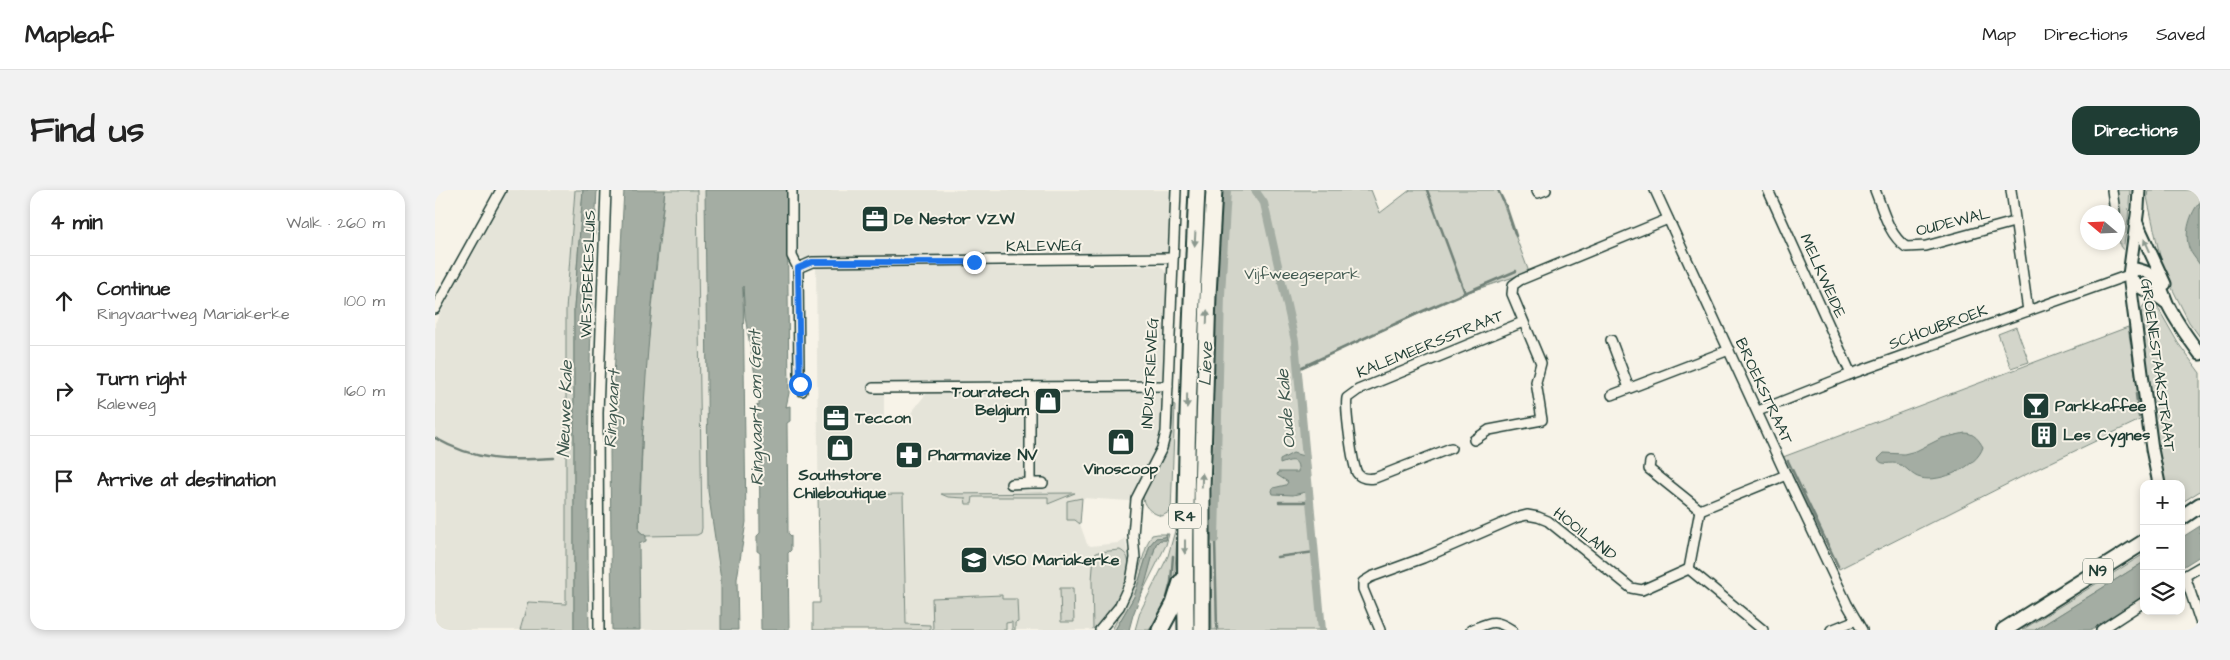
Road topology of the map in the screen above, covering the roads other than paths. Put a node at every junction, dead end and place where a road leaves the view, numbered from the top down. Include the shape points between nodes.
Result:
1 (501, 190) edge
2 (606, 190) edge
3 (792, 190) edge
4 (1176, 190) edge
5 (1197, 190) edge
6 (1214, 190) edge
7 (1655, 190) edge
8 (1768, 190) edge
9 (1875, 190) edge
10 (2011, 190) edge
11 (2112, 190) edge
12 (2139, 190) edge
13 (2114, 205) edge
14 (1668, 219) junction
15 (2136, 221) junction
16 (2014, 222) junction
17 (1172, 258) junction
18 (798, 268) junction
19 (2129, 275) junction
20 (2167, 303) junction
21 (435, 309) edge
22 (2028, 311) junction
23 (1523, 322) junction
24 (1611, 340) dead end
25 (1729, 350) junction
26 (2200, 354) edge
27 (1851, 374) junction
28 (1168, 386) junction
29 (1030, 387) junction
30 (873, 388) dead end
31 (1629, 388) junction
32 (802, 391) dead end
33 (1612, 395) dead end
34 (1758, 411) junction
35 (1474, 440) dead end
36 (1451, 448) dead end
37 (1647, 467) dead end
38 (1785, 475) junction
39 (2158, 480) edge
40 (1030, 483) junction
41 (1043, 483) dead end
42 (1011, 484) dead end
43 (2200, 505) edge
44 (1700, 510) junction
45 (2185, 515) edge
46 (2140, 545) edge
47 (2200, 567) edge
48 (1185, 569) junction
49 (1689, 569) junction
50 (2185, 576) edge
51 (2185, 582) edge
52 (2140, 605) edge
53 (1201, 609) junction
54 (2200, 621) edge
55 (1852, 624) edge
56 (599, 630) edge
57 (1100, 630) edge
58 (1160, 630) edge
59 (1186, 630) edge
60 (1202, 630) edge
61 (1207, 630) edge
62 (1380, 630) edge
63 (1471, 630) edge
64 (1512, 630) edge
65 (1763, 630) edge
66 (1831, 630) edge
67 (1861, 630) edge
68 (2004, 630) edge
69 (2101, 630) edge

1 - 21 street
2 - 56 street, WESTBEKESLUIS via 598,413
3 - 18 street via 792,256
4 - 17 street, INDUSTRIEWEG
5 -> 48 highway, R4 via 1188,360
53 -> 6 highway, R4 via 1208,295
7 - 14 street, BROEKSTRAAT
8 - 27 street, MELKWEIDE
9 - 16 street, OUDEWAL via 1891,230 1906,247 1926,246
10 - 16 street
11 - 13 street
12 - 15 street, GROENESTAAKSTRAAT
14 - 23 street via 1515,283 1512,294
14 - 25 street, BROEKSTRAAT
15 - 19 street, GROENESTAAKSTRAAT
20 -> 15 street, GROENESTAAKSTRAAT via 2164,283
16 - 22 street
17 - 18 street, KALEWEG via 812,262
17 - 28 street, INDUSTRIEWEG
18 - 32 street
19 - 20 street via 2135,286
19 - 20 street via 2136,269 2151,274
19 - 22 street, SCHOUBROEK
19 - 39 street, GROENESTAAKSTRAAT
20 - 26 street via 2183,333
22 - 27 street, SCHOUBROEK
23 - 35 street via 1541,363 1536,382 1543,425 1489,430
23 - 36 street, KALEMEERSSTRAAT via 1358,390 1347,398 1354,460 1357,473 1363,477 1375,478
24 - 31 street
25 - 31 street
25 - 34 street, BROEKSTRAAT
27 - 34 street, SCHOUBROEK
28 - 29 street
28 - 57 street, INDUSTRIEWEG via 1162,448 1136,499 1134,569 1119,607
29 - 30 street
29 - 40 street
31 - 33 street
34 - 38 street, BROEKSTRAAT
37 - 44 street
38 - 44 street
38 - 55 street, BROEKSTRAAT via 1847,604
40 - 41 street
40 - 42 street
43 - 45 main road
44 - 49 street
46 - 68 main road, N9
47 - 50 street
48 - 58 highway, R4 via 1174,604
48 - 59 highway, R4
49 - 62 street, HOOILAND via 1641,590 1631,588 1548,521 1527,515 1363,582
49 - 65 street
51 - 54 street
52 - 69 street
53 - 60 highway, R4
53 - 61 highway
55 - 66 street
55 - 67 street, BROEKSTRAAT
63 - 64 street via 1492,622 1500,622

